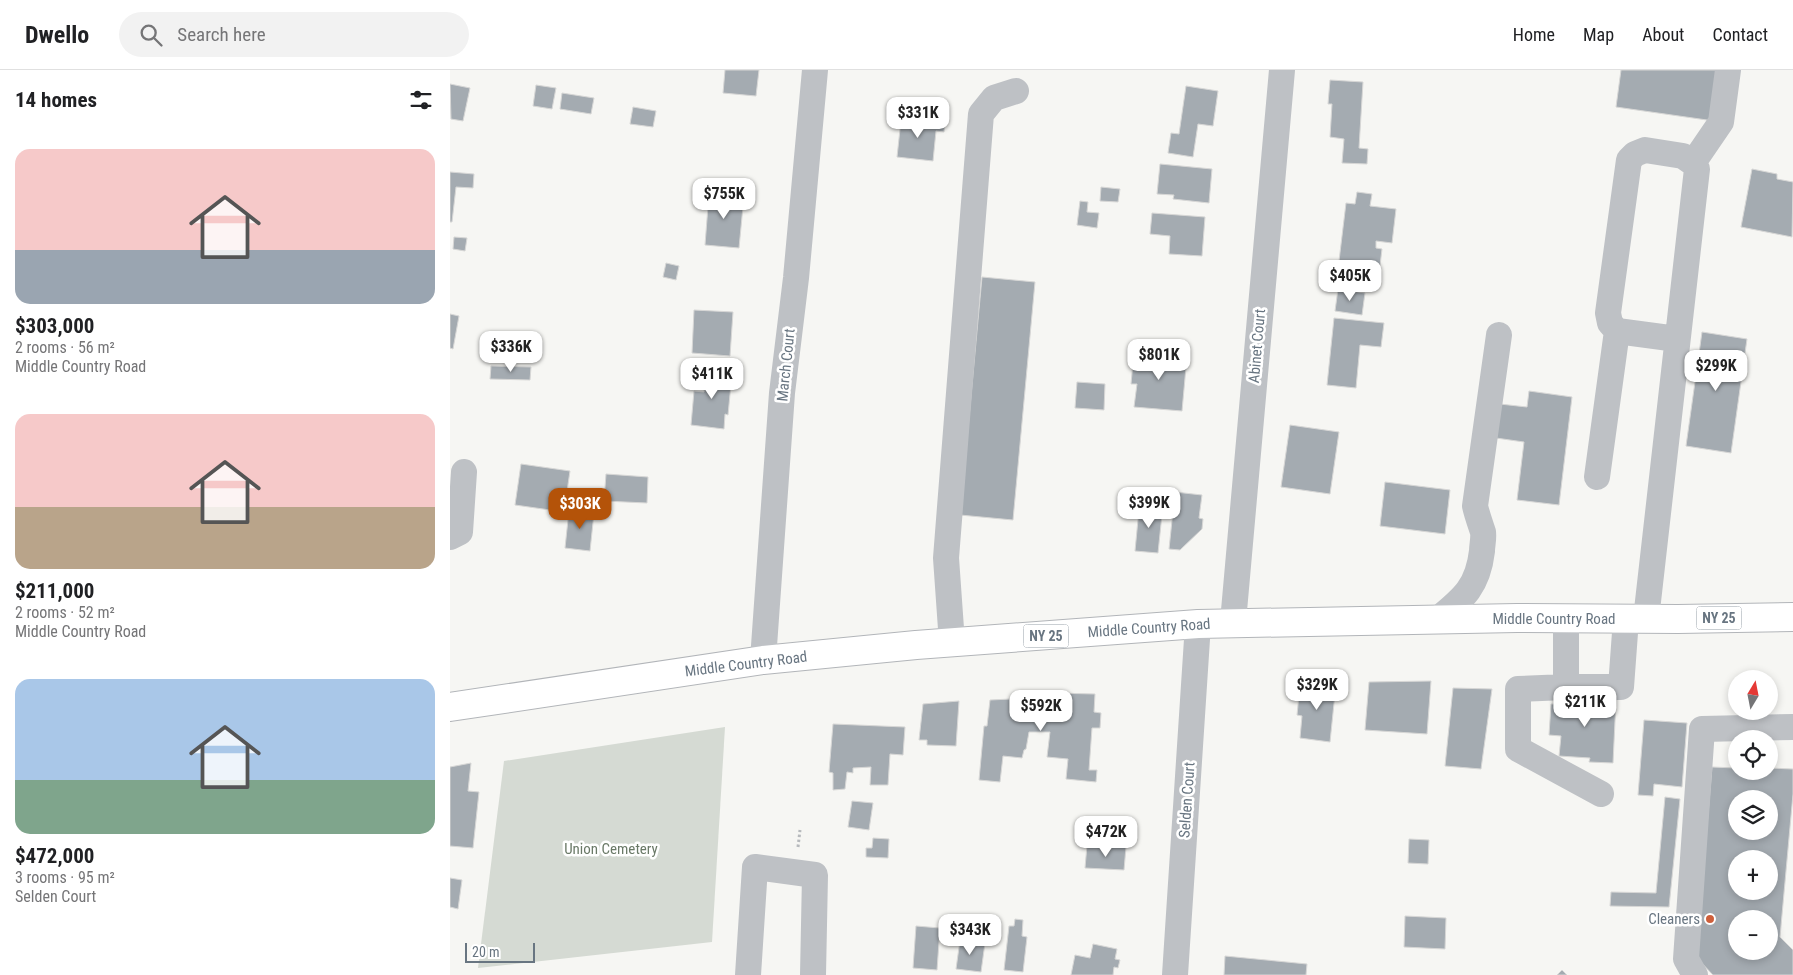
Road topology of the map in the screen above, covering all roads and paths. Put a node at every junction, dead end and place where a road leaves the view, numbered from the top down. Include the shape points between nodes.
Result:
1 (815, 70) edge
2 (1282, 70) edge
3 (1728, 70) edge
4 (1016, 91) dead end
5 (1693, 163) junction
6 (1617, 331) junction
7 (1499, 335) dead end
8 (1677, 339) junction
9 (464, 472) dead end
10 (1597, 477) dead end
11 (450, 537) edge
12 (1793, 617) edge
13 (1566, 618) junction
14 (1438, 619) junction
15 (1636, 619) junction
16 (1233, 622) junction
17 (1198, 624) junction
18 (952, 643) junction
19 (763, 660) junction
20 (1566, 687) junction
21 (450, 707) edge
22 (1793, 727) edge
23 (1601, 794) dead end
24 (748, 975) edge
25 (813, 975) edge
26 (1175, 975) edge
27 (1695, 975) edge

1 - 19 street, March Court via 782,393
2 - 16 street, Abinet Court
3 - 5 street via 1721,122
4 - 18 street via 994,98 981,114 946,558
5 - 6 street via 1682,156 1645,150 1629,160 1608,313 1610,323
5 - 8 street via 1697,169
6 - 8 street
6 - 10 street
7 - 14 street via 1475,506 1483,533 1480,569 1460,602
8 - 15 street
9 - 11 street via 460,532
12 - 15 main road, Middle Country Road / NY 25
13 - 14 main road, Middle Country Road / NY 25
13 - 15 main road, Middle Country Road / NY 25
13 - 20 street
14 - 16 main road, Middle Country Road / NY 25
15 - 20 street via 1621,687
16 - 17 main road, Middle Country Road / NY 25
17 - 18 main road, Middle Country Road / NY 25
17 - 26 street, Selden Court
18 - 19 main road, Middle Country Road / NY 25
19 - 21 main road, Middle Country Road / NY 25
20 - 23 street via 1518,689 1518,748
22 - 27 street via 1702,729 1686,959
24 - 25 street via 755,867 815,875

